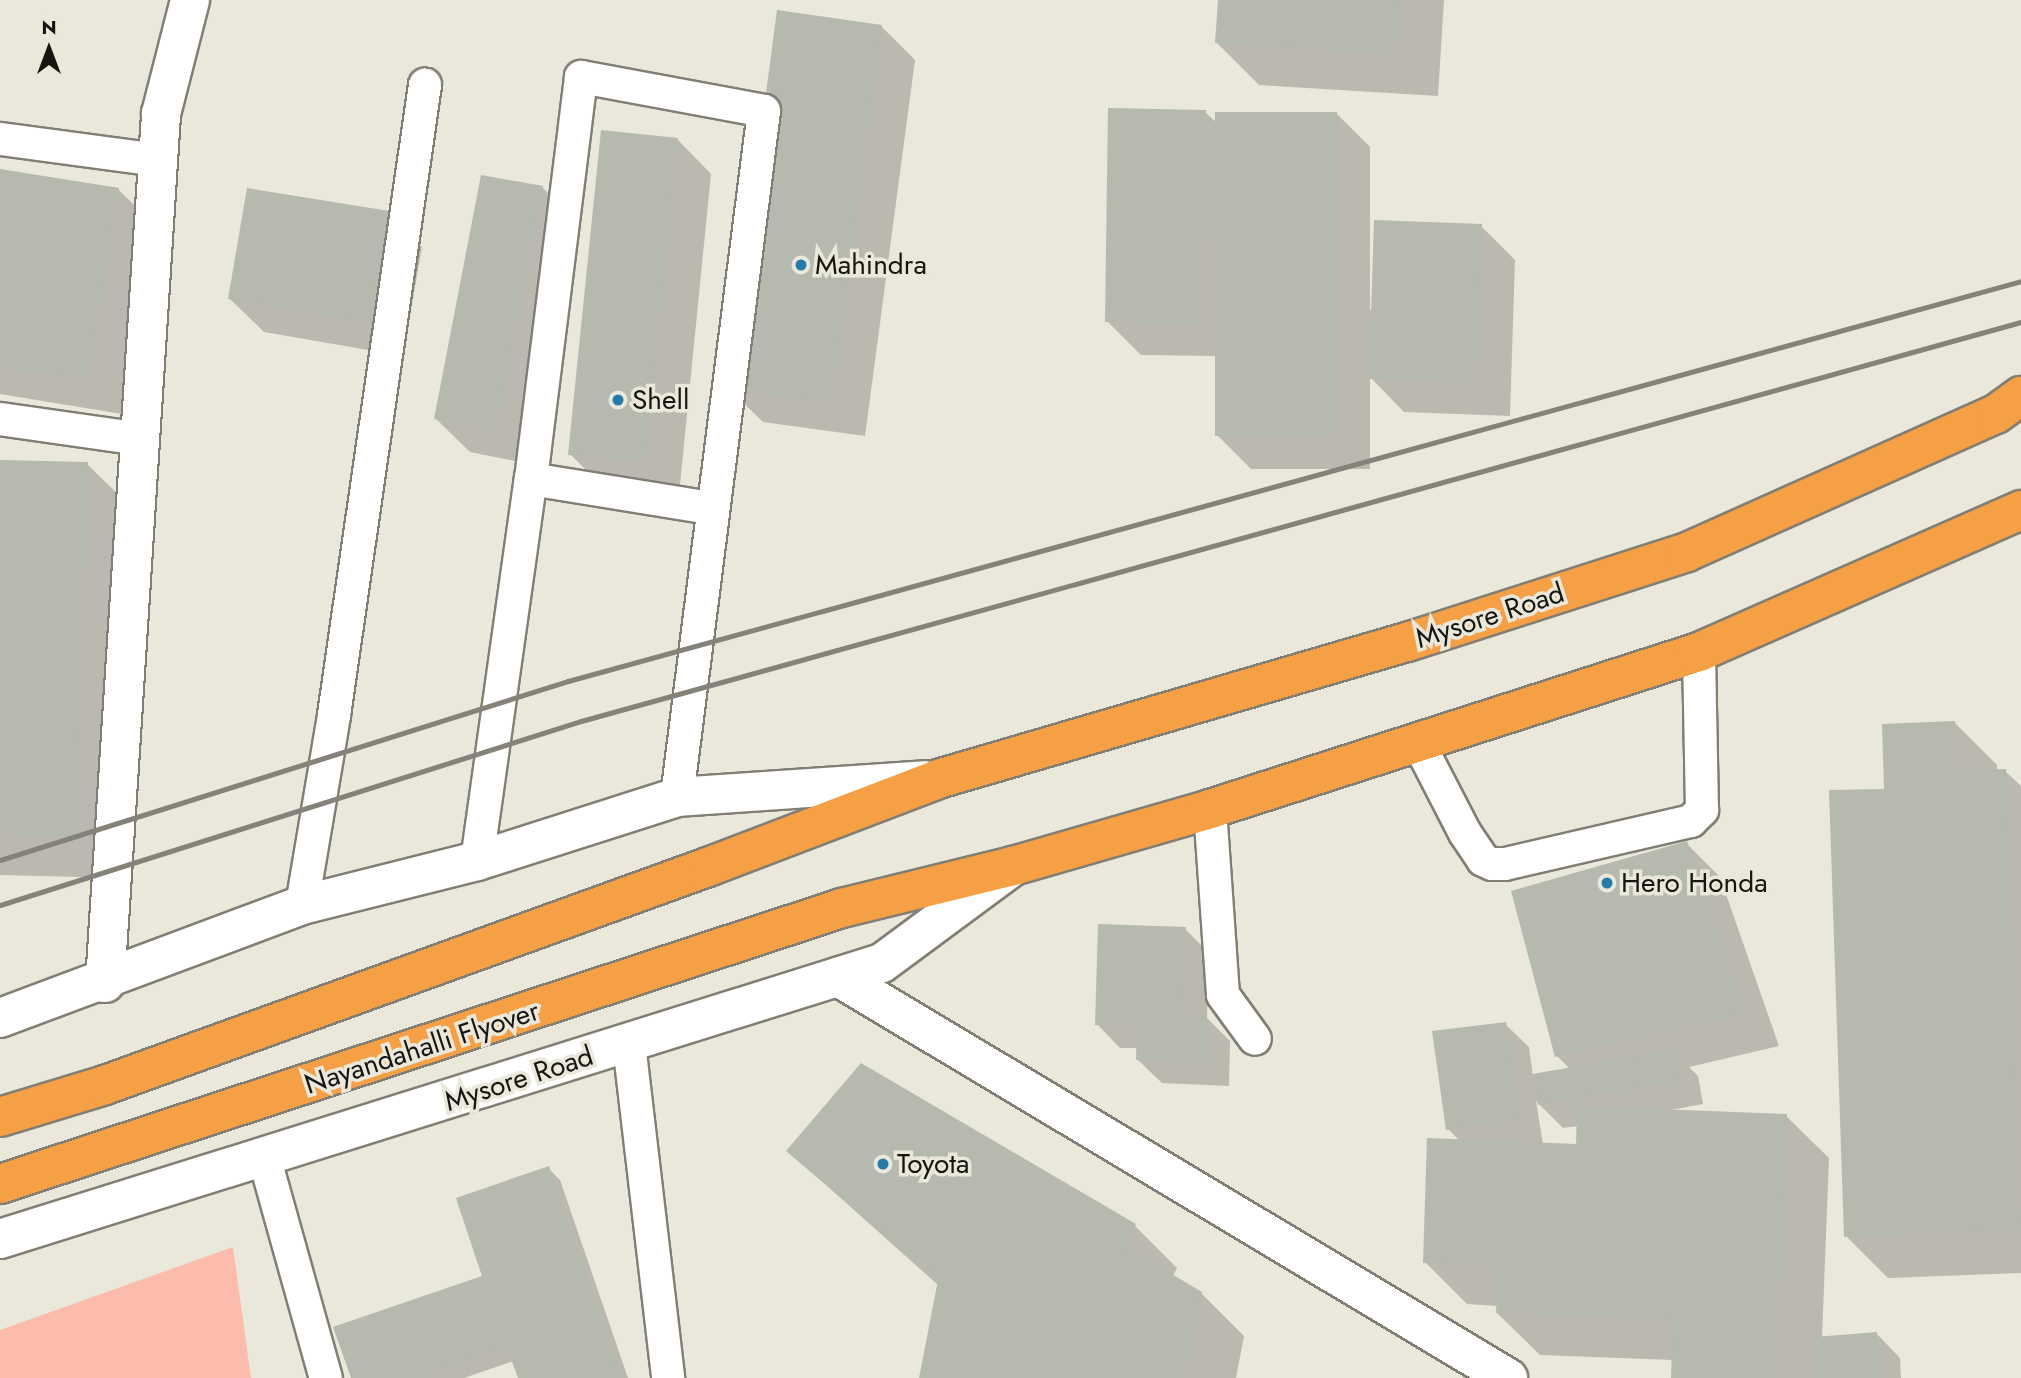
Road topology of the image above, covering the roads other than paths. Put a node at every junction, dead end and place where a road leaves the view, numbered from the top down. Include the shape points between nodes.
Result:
1 (190, 0) edge
2 (425, 86) dead end
3 (0, 139) edge
4 (158, 160) junction
5 (2021, 396) edge
6 (0, 419) edge
7 (141, 439) junction
8 (531, 479) junction
9 (711, 508) junction
10 (2021, 510) edge
11 (1699, 652) junction
12 (1418, 742) junction
13 (938, 779) junction
14 (677, 797) junction
15 (1210, 809) junction
16 (477, 861) junction
17 (1013, 866) junction
18 (302, 905) junction
19 (842, 908) joint
20 (838, 977) junction
21 (105, 983) junction
22 (0, 1018) edge
23 (1255, 1039) dead end
24 (629, 1044) junction
25 (0, 1117) edge
26 (265, 1160) junction
27 (0, 1184) edge
28 (0, 1239) edge
29 (326, 1378) edge
30 (668, 1378) edge
31 (1508, 1378) edge

1 - 4 street via 161,114
2 - 18 lane
3 - 4 lane
4 - 7 street
5 - 13 highway, Mysore Road via 1996,414 1687,552 1407,642
6 - 7 lane
7 - 21 street
8 - 9 lane
8 - 9 lane via 581,77 764,111
8 - 16 lane
9 - 14 lane
10 - 11 highway, Mysore Road
11 - 12 highway, Mysore Road
11 - 12 lane via 1702,810 1691,821 1505,864 1492,863 1483,860 1465,833
12 - 15 highway, Mysore Road
13 - 14 street, Mysore Road
13 - 25 highway, Mysore Road via 105,1085
14 - 16 street, Mysore Road
15 - 17 highway, Mysore Road
15 - 23 lane via 1223,995
16 - 18 street, Mysore Road
17 - 19 highway, Mysore Road
17 - 20 street, Mysore Road via 883,963
18 - 21 street, Mysore Road
19 - 27 highway, Nayandahalli Flyover
20 - 24 street, Mysore Road
20 - 31 street
21 - 22 street, Mysore Road
24 - 26 street, Mysore Road
24 - 30 lane
26 - 28 street, Mysore Road
26 - 29 lane

